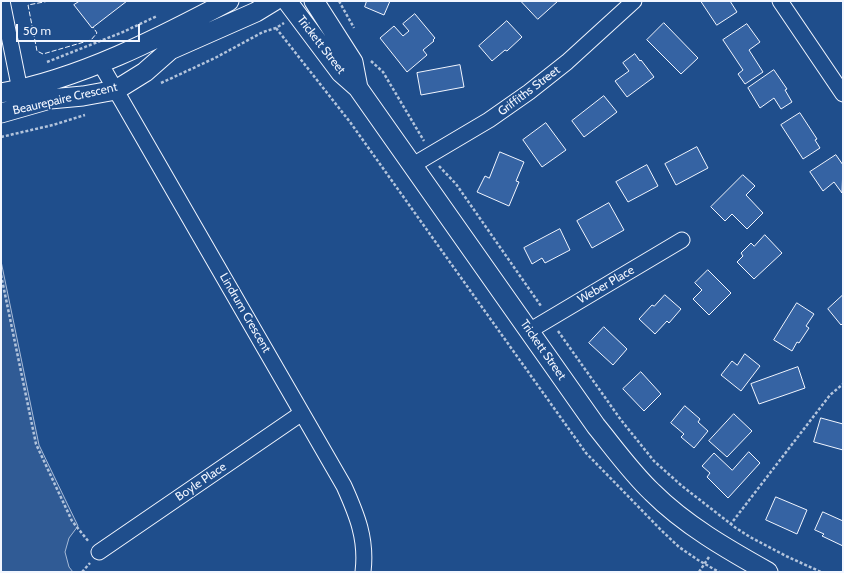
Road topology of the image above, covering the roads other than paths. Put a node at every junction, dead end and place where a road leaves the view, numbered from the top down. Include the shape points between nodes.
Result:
1 (2, 1) edge
2 (229, 1) edge
3 (274, 1) edge
4 (287, 1) edge
5 (314, 1) edge
6 (634, 1) edge
7 (780, 1) edge
8 (100, 63) junction
9 (358, 88) junction
10 (116, 90) junction
11 (1, 93) edge
12 (843, 94) edge
13 (21, 99) junction
14 (1, 113) edge
15 (413, 165) junction
16 (682, 240) dead end
17 (529, 331) junction
18 (302, 413) junction
19 (99, 552) road end
20 (363, 572) edge
21 (768, 572) edge

1 - 13 street
2 - 8 street, Beaurepaire Crescent via 174,30
3 - 10 street, Beaurepaire Crescent via 256,12 170,50 144,72
4 - 9 street, Trickett Street via 341,73
5 - 9 street, Trickett Street via 353,62
6 - 15 street, Griffiths Street via 567,62 529,92 489,120
7 - 12 street
8 - 10 street, Lindrum Crescent
8 - 13 street, Beaurepaire Crescent via 60,79
9 - 15 street, Trickett Street
10 - 13 street, Beaurepaire Crescent via 83,96
10 - 18 street, Lindrum Crescent
11 - 13 street, Beaurepaire Crescent
13 - 14 street, Beaurepaire Crescent
15 - 17 street, Trickett Street
16 - 17 street, Weber Place
17 - 21 street, Trickett Street via 596,426 651,492 718,544
18 - 19 street, Boyle Place
18 - 20 street, Lindrum Crescent via 344,486 358,518

